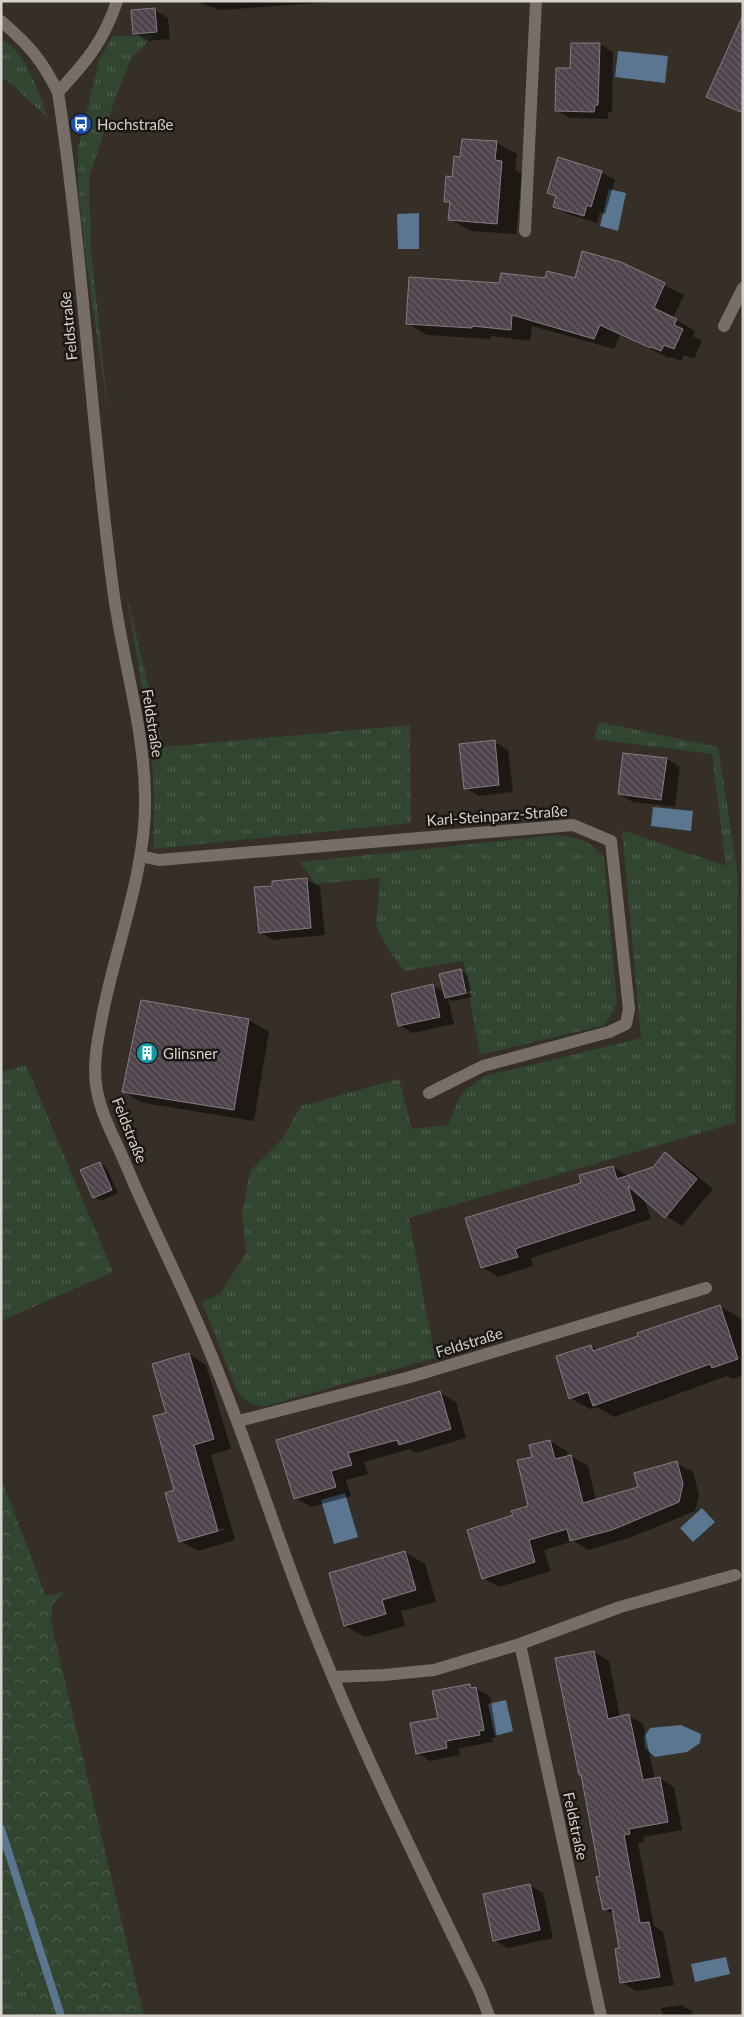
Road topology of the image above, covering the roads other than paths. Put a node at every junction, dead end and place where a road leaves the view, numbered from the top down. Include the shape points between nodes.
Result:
1 (117, 1) edge
2 (536, 1) edge
3 (1, 22) edge
4 (58, 92) junction
5 (526, 231) dead end
6 (743, 288) edge
7 (724, 326) dead end
8 (140, 856) junction
9 (429, 1093) dead end
10 (706, 1288) dead end
11 (239, 1421) junction
12 (735, 1575) dead end
13 (520, 1644) junction
14 (333, 1677) junction
15 (489, 2016) edge
16 (601, 2016) edge

1 - 4 street via 98,46
2 - 5 street
3 - 4 street, Feldstraße via 30,46 45,65
4 - 8 street, Feldstraße via 113,592 143,766 145,800
6 - 7 street
8 - 9 street, Karl-Steinparz-Straße via 159,860 573,825 611,841 629,1009 626,1024 609,1032 483,1066
8 - 11 street, Feldstraße via 110,975 95,1066 97,1091 103,1113 149,1221 206,1340
10 - 11 street, Feldstraße via 410,1377
11 - 14 street, Feldstraße via 294,1581
12 - 13 street via 620,1607
13 - 14 street via 434,1670
13 - 16 street, Feldstraße
14 - 15 street, Feldstraße

